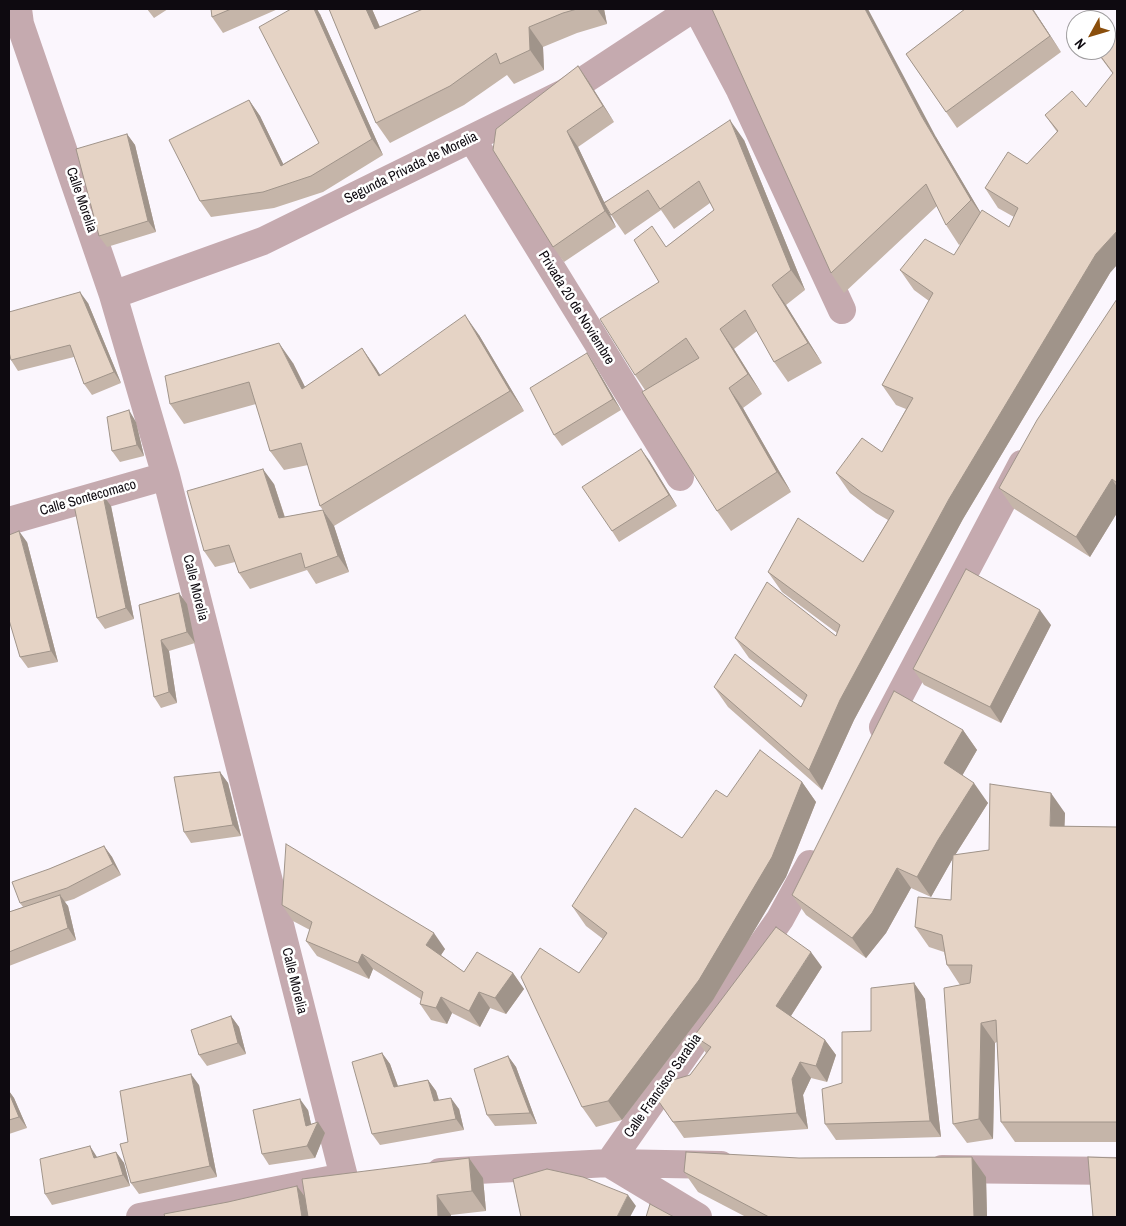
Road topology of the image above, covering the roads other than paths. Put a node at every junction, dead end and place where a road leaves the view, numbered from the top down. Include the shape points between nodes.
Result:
1 (692, 9) edge
2 (698, 9) edge
3 (16, 19) edge
4 (472, 138) junction
5 (113, 295) junction
6 (842, 310) dead end
7 (1036, 439) edge
8 (166, 476) junction
9 (680, 477) edge
10 (9, 521) edge
11 (873, 745) edge
12 (822, 841) edge
13 (609, 1163) junction
14 (748, 1166) edge
15 (918, 1168) edge
16 (1117, 1171) edge
17 (413, 1173) edge
18 (373, 1175) edge
19 (344, 1177) junction
20 (140, 1217) edge
21 (698, 1217) edge

1 - 4 street, Segunda Privada de Morelia via 566,92
2 - 6 street via 740,90
3 - 5 street, Calle Morelia
4 - 5 street, Segunda Privada de Morelia via 263,241
4 - 9 street, Privada 20 de Noviembre
5 - 8 street, Calle Morelia
7 - 11 street
8 - 10 street, Calle Sontecomaco
8 - 19 street, Calle Morelia
12 - 13 street, Calle Francisco Sarabia via 780,919
13 - 14 street
13 - 17 street
13 - 21 street
15 - 16 street
18 - 19 street
19 - 20 street

